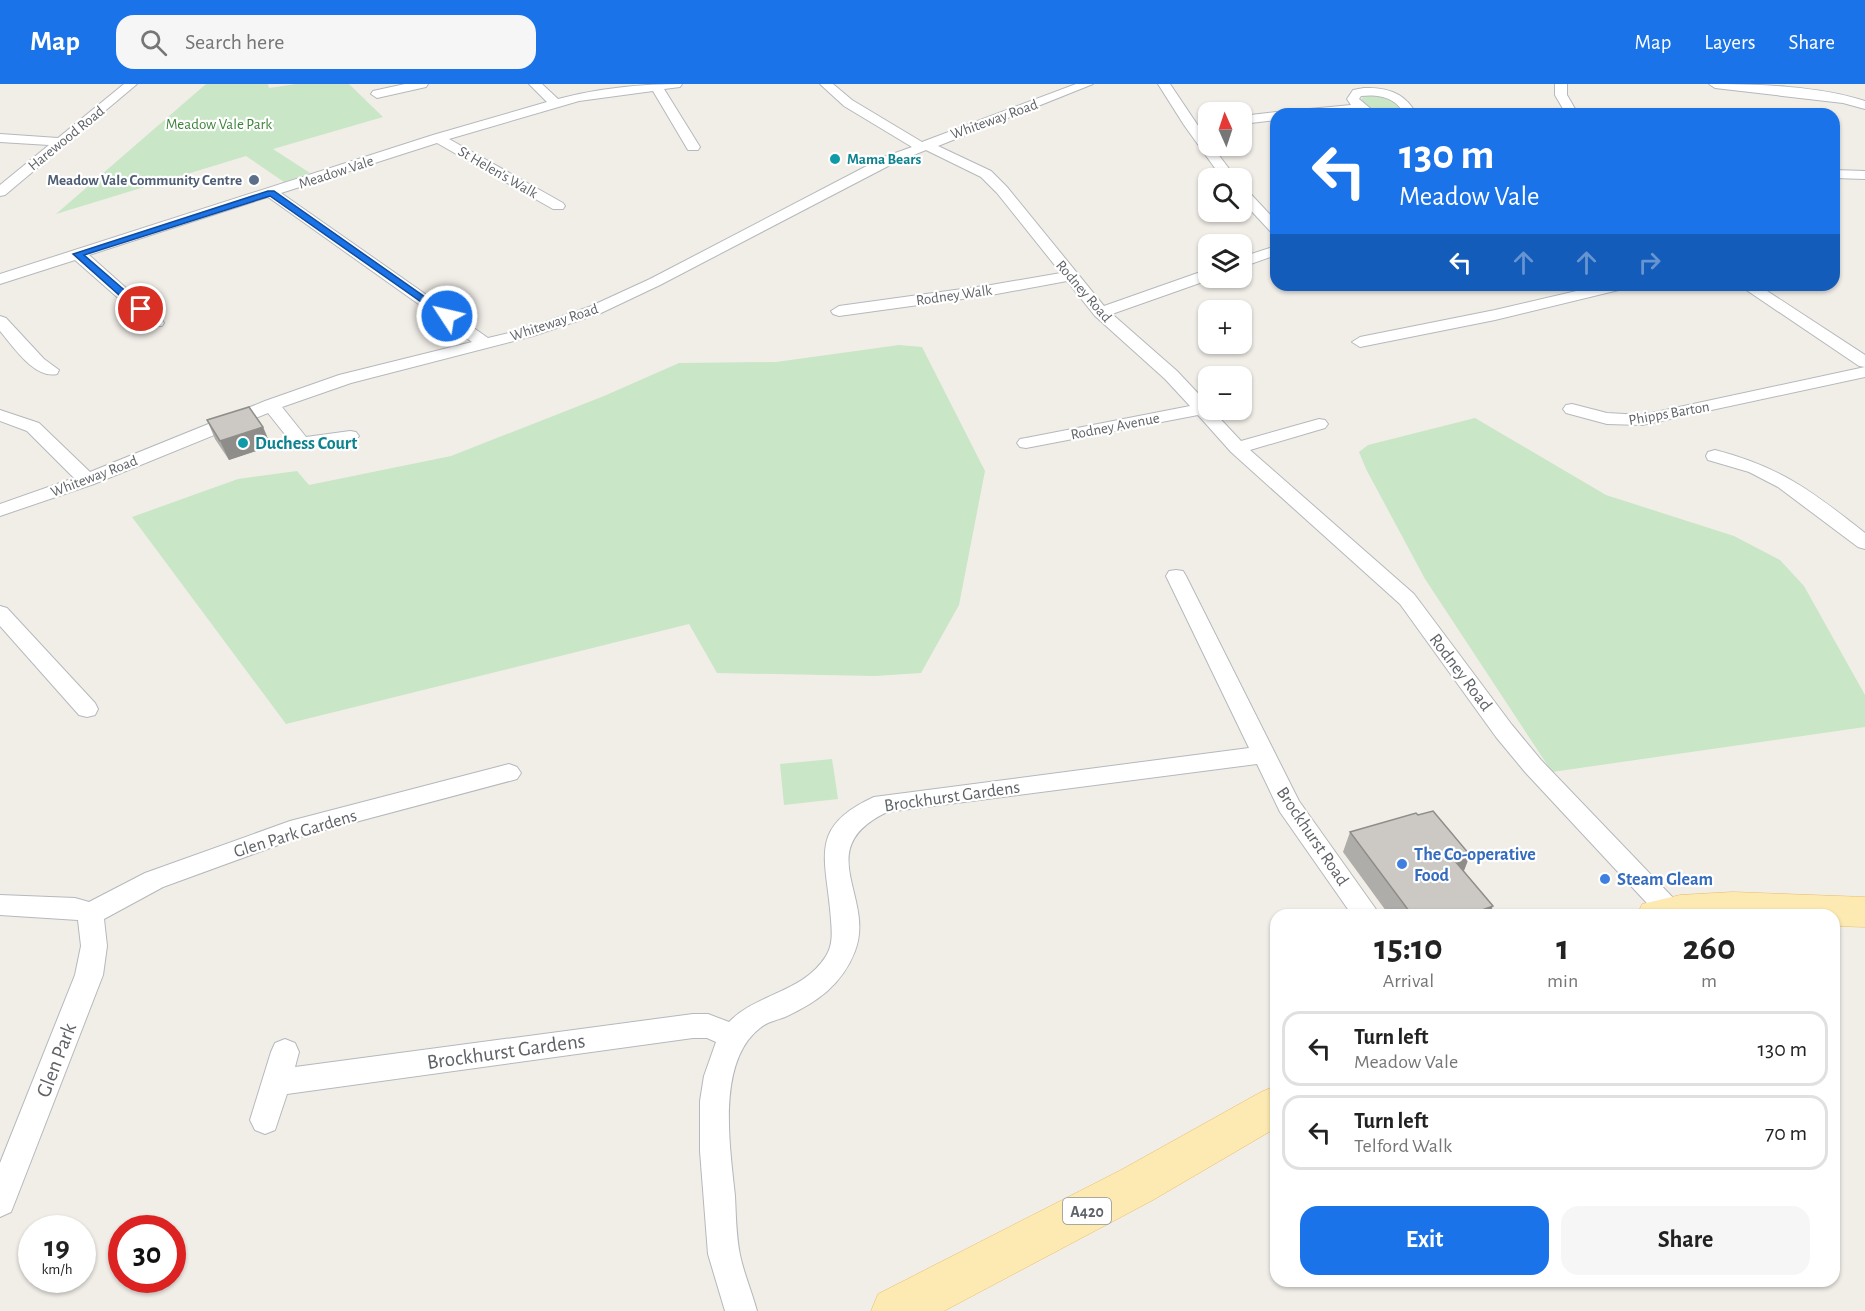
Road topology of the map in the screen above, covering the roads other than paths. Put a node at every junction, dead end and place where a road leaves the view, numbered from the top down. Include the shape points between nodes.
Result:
1 (131, 84) edge
2 (422, 84) edge
3 (535, 84) edge
4 (676, 84) edge
5 (826, 84) edge
6 (1087, 84) edge
7 (1164, 84) edge
8 (1561, 84) edge
9 (1715, 84) edge
10 (407, 85) edge
11 (657, 87) junction
12 (377, 94) dead end
13 (556, 103) junction
14 (1864, 105) edge
15 (1363, 108) edge
16 (1408, 108) edge
17 (1569, 108) edge
18 (1270, 117) edge
19 (1252, 119) edge
20 (1198, 124) edge
21 (1190, 125) junction
22 (0, 138) edge
23 (438, 138) junction
24 (62, 142) junction
25 (922, 145) junction
26 (693, 147) dead end
27 (1222, 168) edge
28 (1840, 174) edge
29 (1865, 175) edge
30 (0, 192) edge
31 (271, 192) junction
32 (1252, 204) edge
33 (558, 206) dead end
34 (1270, 223) edge
35 (1270, 252) edge
36 (78, 254) junction
37 (1252, 258) edge
38 (1069, 276) junction
39 (1198, 278) edge
40 (0, 279) edge
41 (1591, 291) edge
42 (1756, 291) edge
43 (839, 310) dead end
44 (1101, 313) junction
45 (0, 321) edge
46 (156, 323) dead end
47 (1865, 339) edge
48 (1360, 342) dead end
49 (486, 344) junction
50 (1839, 344) junction
51 (1865, 362) edge
52 (51, 370) dead end
53 (1865, 372) edge
54 (1712, 387) dead end
55 (1732, 401) junction
56 (1198, 404) edge
57 (271, 405) junction
58 (1572, 409) dead end
59 (1198, 410) edge
60 (0, 415) edge
61 (1213, 420) edge
62 (1319, 424) dead end
63 (350, 436) dead end
64 (1026, 443) dead end
65 (1237, 448) junction
66 (1715, 456) dead end
67 (87, 480) junction
68 (0, 510) edge
69 (1865, 543) edge
70 (1176, 576) dead end
71 (0, 613) edge
72 (87, 709) dead end
73 (1263, 755) junction
74 (509, 773) dead end
75 (0, 905) edge
76 (1363, 909) edge
77 (1660, 909) edge
78 (1723, 909) edge
79 (1770, 909) edge
80 (1840, 911) edge
81 (1865, 912) edge
82 (90, 914) junction
83 (733, 1036) junction
84 (285, 1052) dead end
85 (277, 1082) junction
86 (1270, 1109) edge
87 (265, 1120) dead end
88 (0, 1202) edge
89 (741, 1311) edge
90 (895, 1311) edge

1 - 24 street, Harewood Road
2 - 10 street
3 - 13 street
4 - 11 street, Meadow Vale
5 - 25 street, Rodney Road via 848,104
6 - 25 street, Whiteway Road
7 - 21 street
8 - 17 street
9 - 14 street via 1845,99
10 - 12 street
11 - 13 street, Meadow Vale
11 - 26 street
13 - 23 street, Meadow Vale
15 - 16 street via 1353,99 1357,93 1378,91
18 - 19 street
20 - 21 street
21 - 27 street
22 - 24 street
23 - 31 street, Meadow Vale
23 - 33 street, St Helen's Walk
24 - 30 street, Harewood Road
25 - 38 street, Rodney Road via 986,174
25 - 49 street, Whiteway Road via 628,295 564,321
28 - 29 street
31 - 36 street, Meadow Vale
31 - 49 street
32 - 34 street
35 - 37 street
36 - 40 street, Meadow Vale
36 - 46 street
38 - 43 street, Rodney Walk
38 - 44 street, Rodney Road
39 - 44 street
41 - 48 street via 1439,320
42 - 50 street
44 - 56 street, Rodney Road
45 - 52 street via 38,363
47 - 50 street
49 - 57 street, Whiteway Road via 345,379
50 - 51 street
53 - 55 street, Phipps Barton
54 - 55 street, Phipps Barton
55 - 58 street, Phipps Barton via 1642,420 1613,421
57 - 63 street via 301,443
57 - 67 street, Whiteway Road
59 - 64 street, Rodney Avenue
60 - 67 street via 33,427
61 - 65 street, Rodney Road
62 - 65 street
65 - 77 street, Rodney Road via 1407,599 1504,731
66 - 69 street via 1756,469 1787,485
67 - 68 street, Whiteway Road
70 - 73 street, Brockhurst Road
71 - 72 street
73 - 76 street, Brockhurst Road via 1288,807
73 - 83 street, Brockhurst Gardens via 883,803 866,810 849,820 839,835 836,850 845,924 843,948 835,967 801,998 751,1018
74 - 82 street, Glen Park Gardens via 299,828 154,880
75 - 82 street via 75,908
78 - 79 main road
80 - 81 main road
82 - 88 street, Glen Park via 94,945 89,975
83 - 85 street, Brockhurst Gardens via 708,1026 693,1026
83 - 89 street, Brockhurst Gardens via 718,1074 715,1146 724,1255
84 - 85 street
85 - 87 street
86 - 90 main road, A420 via 1137,1185

